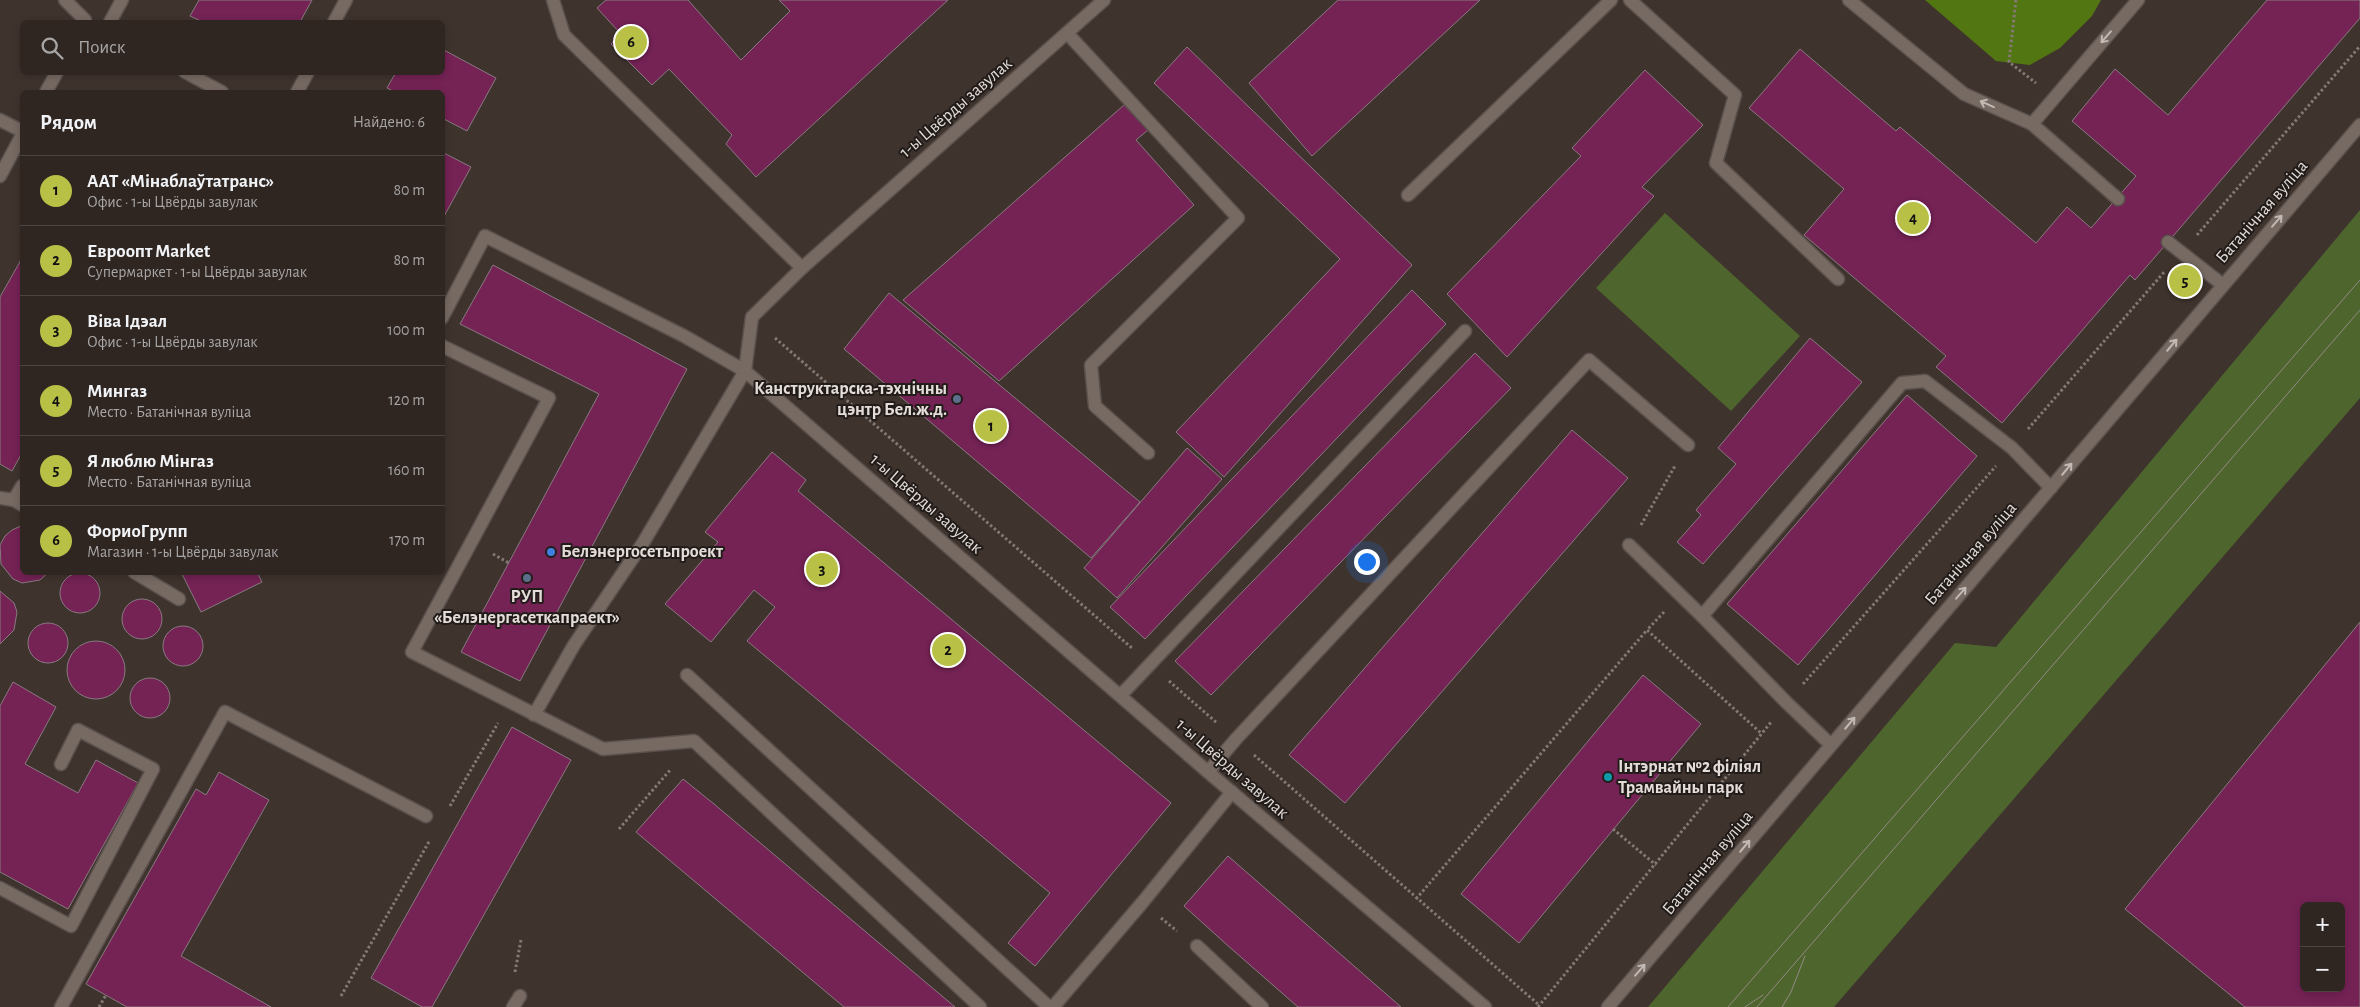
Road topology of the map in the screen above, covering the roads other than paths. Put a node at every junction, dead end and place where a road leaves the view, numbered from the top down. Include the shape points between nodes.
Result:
1 (66, 0) edge
2 (122, 0) edge
3 (346, 0) edge
4 (553, 0) edge
5 (1104, 0) edge
6 (1611, 0) edge
7 (1630, 0) edge
8 (1849, 0) edge
9 (2138, 0) edge
10 (84, 20) edge
11 (111, 20) edge
12 (335, 20) edge
13 (1067, 33) junction
14 (55, 75) edge
15 (191, 75) edge
16 (306, 75) edge
17 (47, 90) edge
18 (218, 90) edge
19 (298, 90) edge
20 (0, 120) edge
21 (2032, 124) junction
22 (2360, 125) edge
23 (20, 130) edge
24 (20, 139) edge
25 (0, 176) edge
26 (1408, 195) dead end
27 (2118, 199) dead end
28 (2168, 242) dead end
29 (802, 268) junction
30 (1838, 279) dead end
31 (2222, 285) junction
32 (445, 312) edge
33 (1465, 331) dead end
34 (445, 347) edge
35 (745, 371) junction
36 (1688, 445) road end
37 (1148, 453) dead end
38 (2051, 488) junction
39 (0, 498) edge
40 (18, 503) edge
41 (1629, 545) road end
42 (139, 575) edge
43 (178, 599) dead end
44 (1702, 616) junction
45 (687, 675) dead end
46 (1121, 695) junction
47 (534, 715) junction
48 (1831, 745) junction
49 (61, 764) dead end
50 (1208, 772) junction
51 (1232, 792) junction
52 (426, 816) dead end
53 (0, 888) edge
54 (1196, 946) road end
55 (61, 1007) edge
56 (980, 1007) edge
57 (1051, 1007) edge
58 (1262, 1007) edge
59 (1485, 1007) edge
60 (1608, 1007) edge

1 - 10 street
2 - 11 street
3 - 12 street
4 - 29 street via 564,35
5 - 13 street, 1-ы Цвёрды завулак
6 - 26 street
7 - 30 street via 1735,95 1716,163
21 -> 8 street via 1964,94
9 -> 21 street
13 - 29 street, 1-ы Цвёрды завулак
13 - 37 street via 1238,218 1090,365 1095,406
14 - 17 street
15 - 18 street
16 - 19 street
20 - 23 street
21 - 27 street
31 -> 22 street, Батанічная вуліца
24 - 25 street
28 - 31 street
29 - 35 street, 1-ы Цвёрды завулак via 752,317
38 -> 31 street, Батанічная вуліца
32 - 35 street via 485,236 684,336
33 - 46 street
34 - 47 street via 548,398 412,652
35 - 46 street, 1-ы Цвёрды завулак
35 - 47 street via 643,543 574,644
36 - 50 street via 1589,360
38 - 44 street via 2012,448 1925,381 1902,384
48 -> 38 street, Батанічная вуліца
39 - 40 street
41 - 44 street
42 - 43 street
44 - 48 street
45 - 57 street
46 - 50 street, 1-ы Цвёрды завулак
47 - 56 street via 603,749 694,741
60 -> 48 street, Батанічная вуліца
49 - 53 street via 78,730 153,769 71,926
50 - 51 street, 1-ы Цвёрды завулак
51 - 57 street via 1142,903
51 - 59 street, 1-ы Цвёрды завулак
52 - 55 street via 225,712
54 - 58 street

